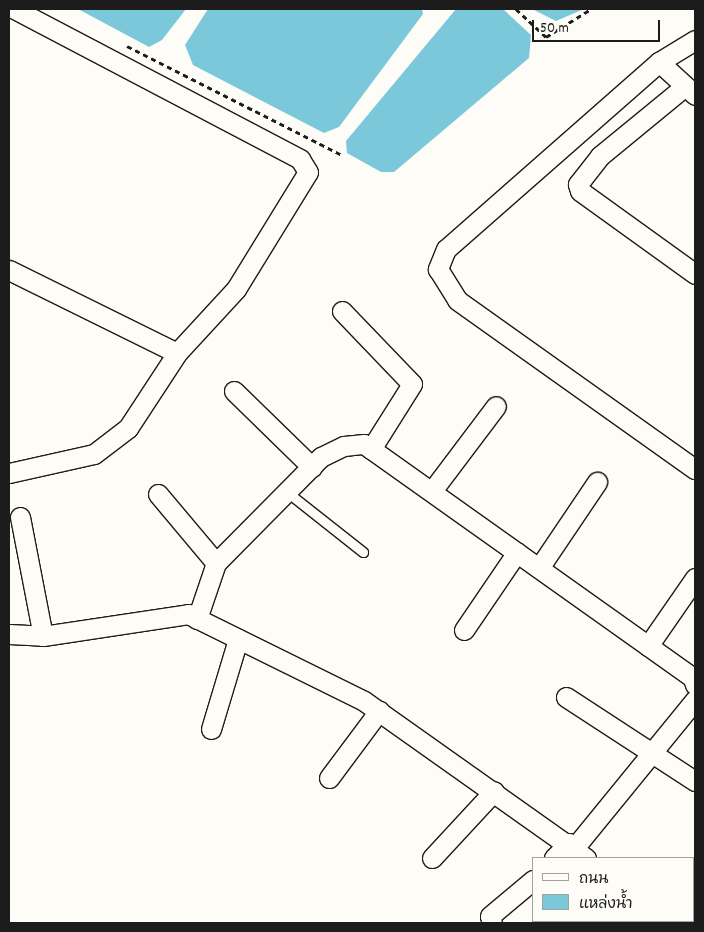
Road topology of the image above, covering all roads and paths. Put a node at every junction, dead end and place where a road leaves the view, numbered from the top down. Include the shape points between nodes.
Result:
1 (14, 9) edge
2 (516, 9) edge
3 (591, 9) edge
4 (695, 40) edge
5 (121, 44) dead end
6 (659, 62) junction
7 (690, 91) edge
8 (342, 154) dead end
9 (9, 270) edge
10 (695, 274) edge
11 (342, 311) dead end
12 (177, 353) junction
13 (234, 390) dead end
14 (496, 406) dead end
15 (371, 449) junction
16 (312, 467) junction
17 (695, 469) edge
18 (9, 473) edge
19 (597, 482) dead end
20 (432, 491) junction
21 (286, 492) junction
22 (158, 494) dead end
23 (20, 517) dead end
24 (363, 552) dead end
25 (517, 552) junction
26 (216, 563) junction
27 (539, 568) junction
28 (695, 578) edge
29 (197, 619) junction
30 (464, 630) dead end
31 (9, 634) edge
32 (43, 636) junction
33 (238, 639) junction
34 (648, 646) junction
35 (695, 685) edge
36 (566, 697) dead end
37 (695, 700) edge
38 (379, 711) junction
39 (211, 729) dead end
40 (653, 751) junction
41 (329, 778) dead end
42 (695, 781) edge
43 (494, 790) junction
44 (577, 852) edge
45 (558, 857) edge
46 (432, 858) dead end
47 (532, 881) edge
48 (492, 923) edge

1 - 12 street via 292,154 308,169 307,177 236,289
2 - 3 path via 546,37
4 - 6 street
5 - 8 path
6 - 7 street
6 - 17 street via 446,248 438,269 457,300
7 - 10 street via 600,156 578,184 580,191
9 - 12 street
11 - 15 street via 412,384
12 - 18 street via 128,428 109,444 77,460
13 - 16 street
14 - 20 street
15 - 16 street via 364,444 344,446
15 - 20 street
16 - 21 street
19 - 27 street
20 - 25 street
21 - 24 lane
21 - 26 street
22 - 26 street
23 - 32 street
25 - 27 street
25 - 30 street
26 - 29 street
27 - 34 street
28 - 34 street
29 - 32 street via 188,614
29 - 33 street
31 - 32 street
33 - 38 street
33 - 39 street
34 - 35 street via 693,678
36 - 40 street
37 - 40 street
38 - 41 street
38 - 43 street
40 - 42 street
40 - 44 street
43 - 44 street
43 - 46 street
44 - 45 street
47 - 48 street via 490,916

